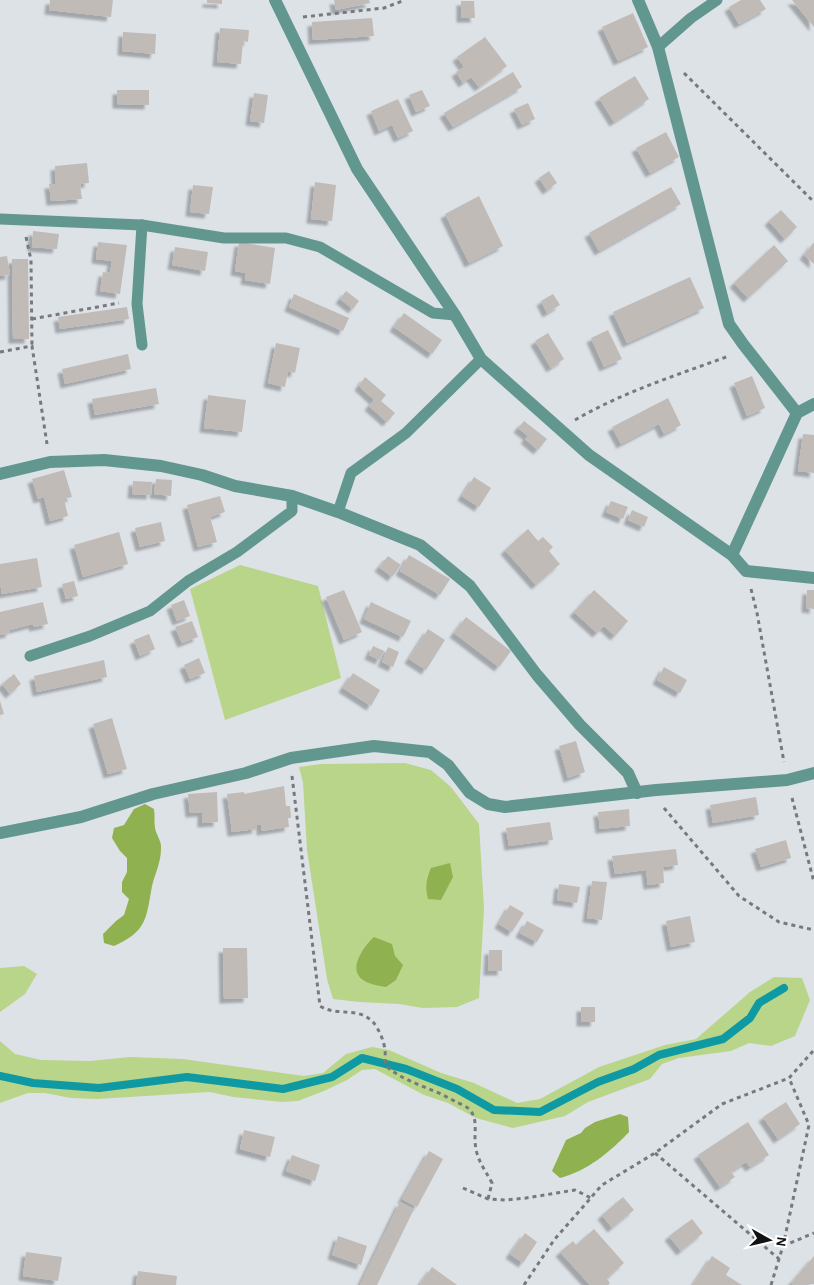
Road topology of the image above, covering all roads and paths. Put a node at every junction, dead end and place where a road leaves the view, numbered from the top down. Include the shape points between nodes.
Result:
1 (275, 0) edge
2 (405, 0) edge
3 (638, 0) edge
4 (717, 0) edge
5 (286, 19) junction
6 (658, 47) junction
7 (663, 65) junction
8 (814, 202) edge
9 (0, 219) edge
10 (25, 221) junction
11 (142, 225) junction
12 (137, 300) junction
13 (455, 316) junction
14 (32, 319) junction
15 (142, 344) dead end
16 (743, 344) junction
17 (32, 346) junction
18 (0, 352) edge
19 (481, 359) junction
20 (814, 404) edge
21 (797, 413) junction
22 (560, 429) junction
23 (50, 462) junction
24 (0, 474) edge
25 (292, 496) junction
26 (338, 512) junction
27 (732, 555) junction
28 (746, 571) junction
29 (814, 578) edge
30 (30, 656) dead end
31 (283, 760) junction
32 (814, 773) edge
33 (787, 780) junction
34 (656, 790) junction
35 (637, 793) junction
36 (0, 833) edge
37 (814, 882) edge
38 (814, 930) edge
39 (814, 1050) edge
40 (789, 1078) junction
41 (655, 1153) junction
42 (463, 1188) dead end
43 (591, 1198) junction
44 (488, 1199) junction
45 (814, 1232) edge
46 (783, 1246) junction
47 (778, 1259) junction
48 (524, 1285) edge
49 (771, 1285) edge

1 - 5 street
2 - 5 path via 384,8
3 - 6 street
4 - 6 lane
5 - 13 street via 357,169
6 - 7 street
7 - 8 path via 678,67
7 - 16 street via 730,324
9 - 10 lane
10 - 11 lane
10 - 14 path via 31,260
11 - 12 lane
11 - 13 lane via 224,238 286,238 320,247 434,314
12 - 14 path
12 - 15 lane
13 - 19 street
14 - 17 path
16 - 21 street
16 - 22 path via 735,353 594,409
17 - 18 path
17 - 23 path
19 - 22 street
19 - 26 lane via 406,433 351,473
20 - 21 street
21 - 27 street
22 - 27 street via 589,455
23 - 24 street
23 - 25 street via 104,460 161,466 235,486
25 - 26 street
25 - 30 lane via 292,511 237,552 188,581 150,611
26 - 35 street via 420,545 470,586 580,725 628,773
27 - 28 street
28 - 29 street
28 - 33 path via 757,614
31 - 35 street via 374,746 430,752 448,765 470,793 488,804 505,807
31 - 36 street via 246,773 153,794 81,817
31 - 44 path via 291,772 320,1006 326,1010 361,1013 374,1023 382,1037 388,1069 451,1098 469,1110 476,1123 477,1158 492,1183
32 - 33 street
33 - 34 street
33 - 37 path
34 - 35 street
34 - 38 path via 665,809 739,896 779,922
39 - 40 path
40 - 41 path via 722,1104
40 - 46 path via 809,1125
41 - 43 path via 602,1185
41 - 47 path
42 - 44 path
43 - 44 path via 575,1190 526,1198
43 - 48 path via 554,1240
45 - 46 path
46 - 47 path
47 - 49 path

